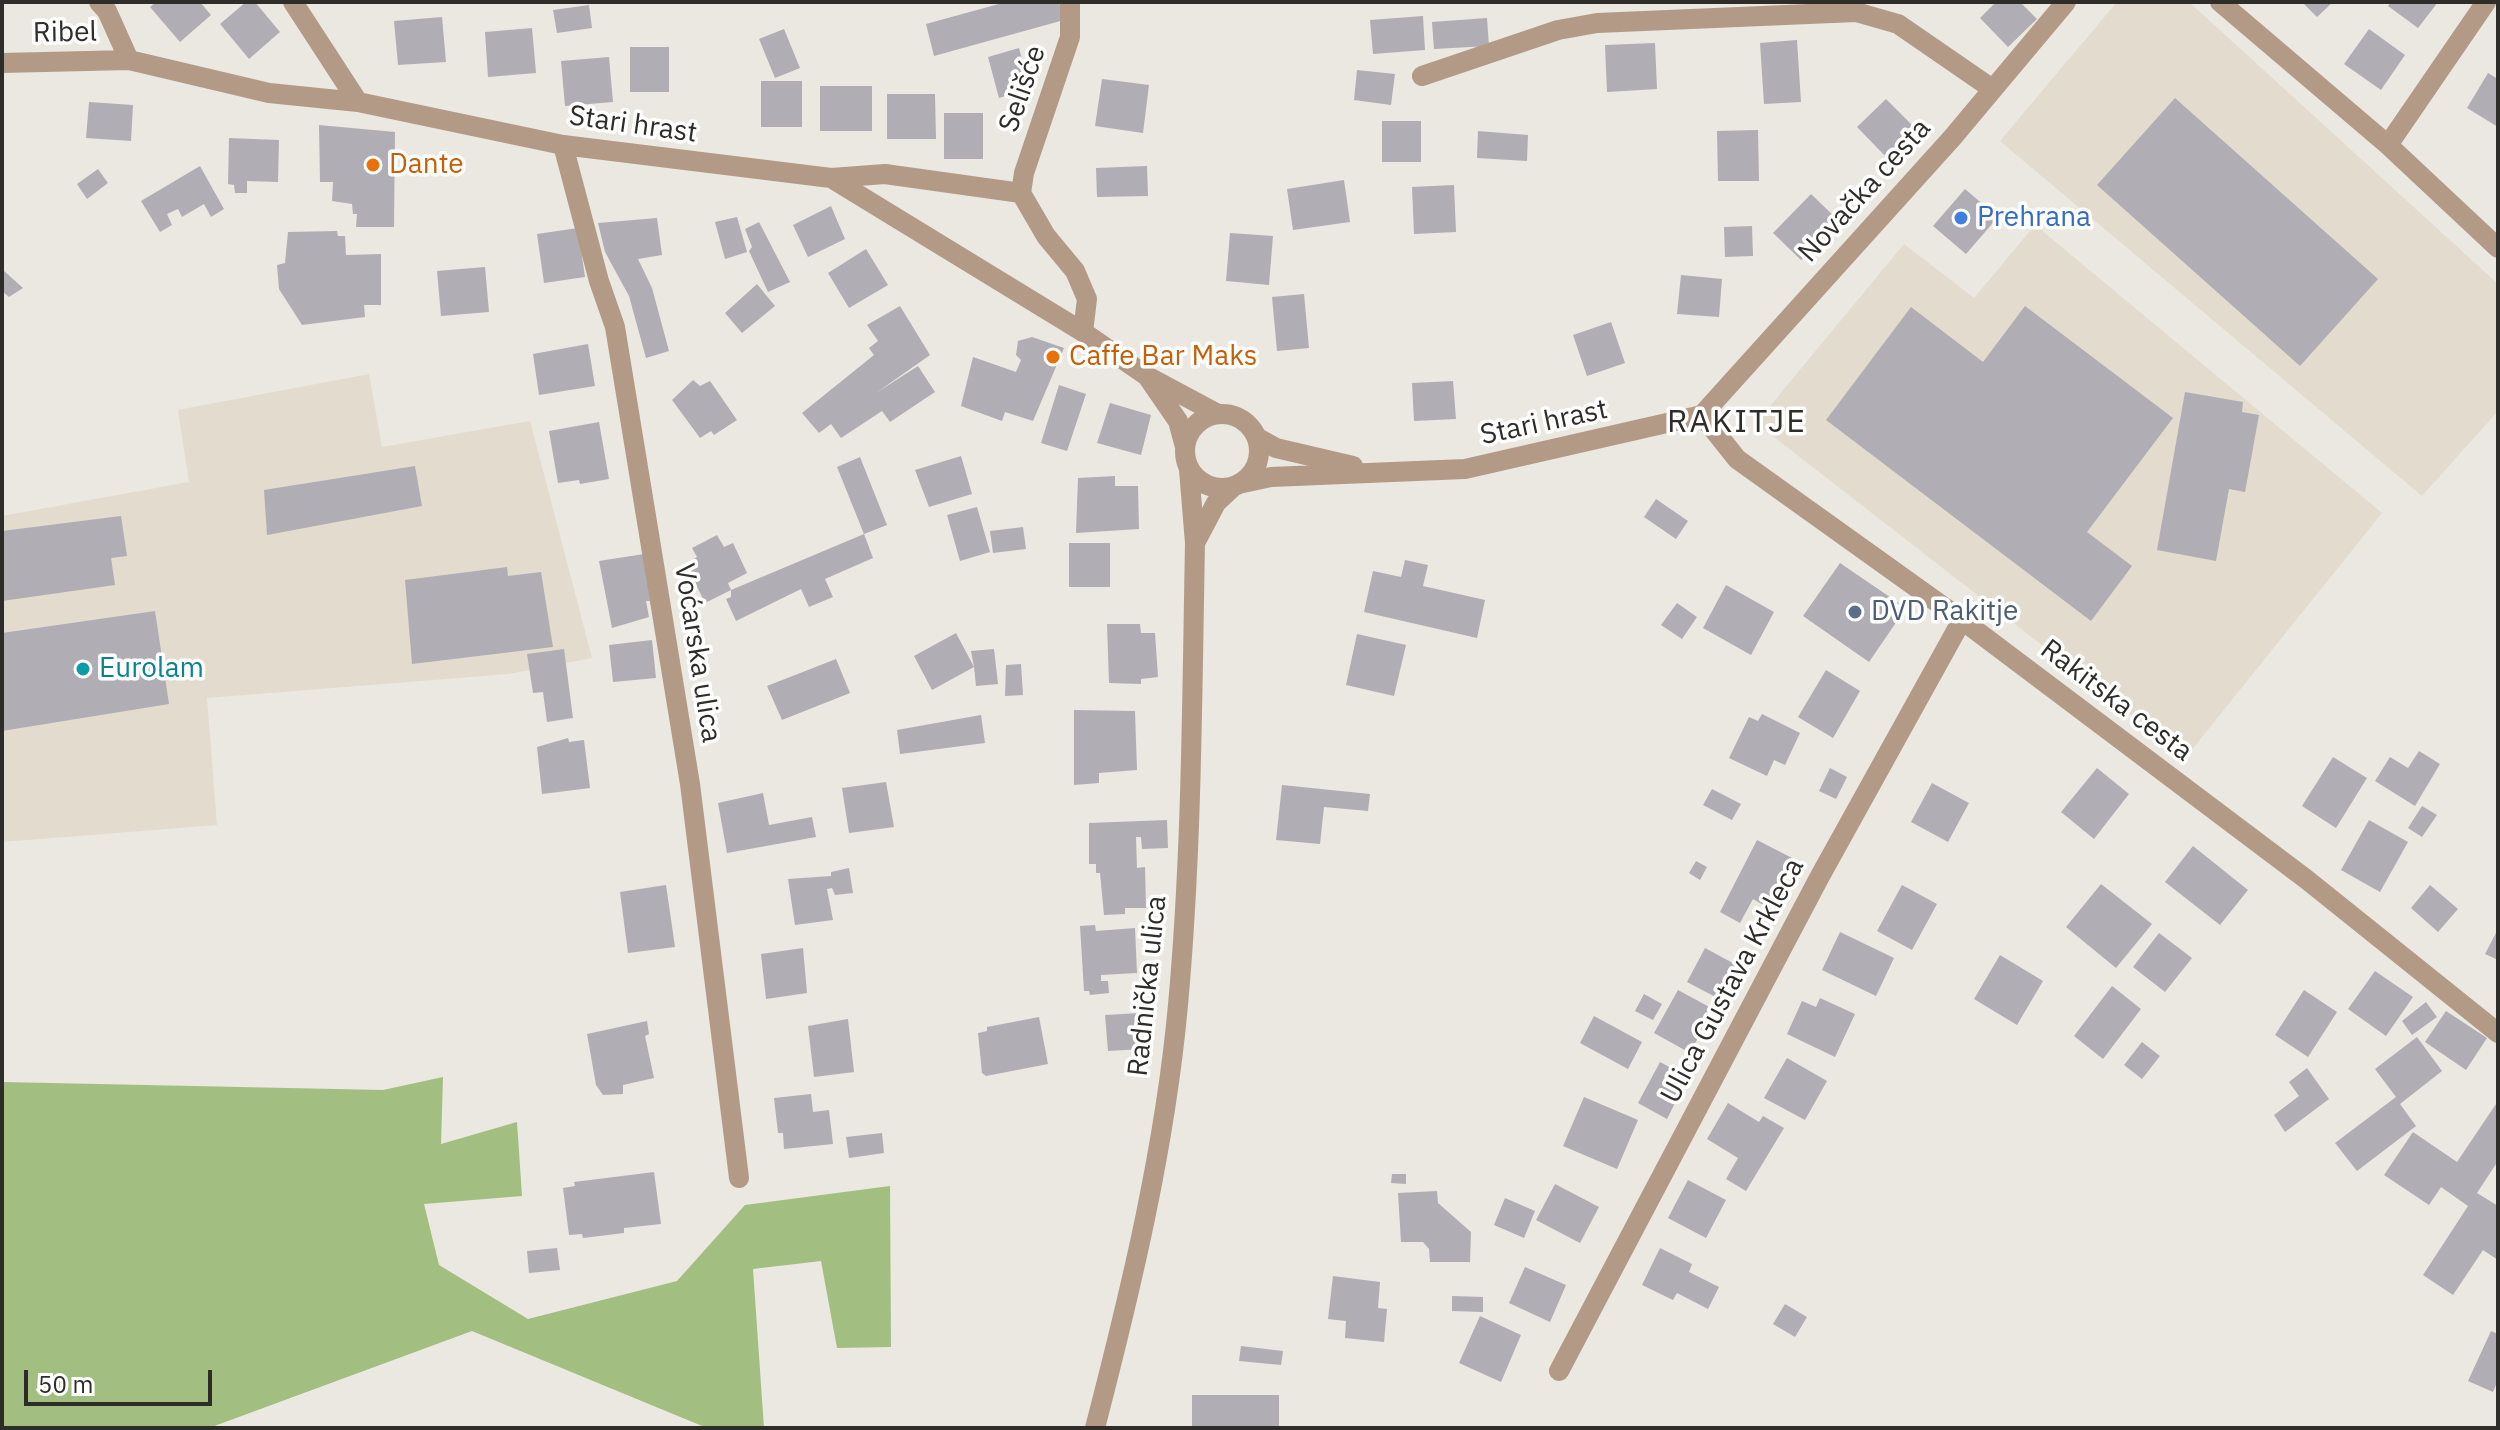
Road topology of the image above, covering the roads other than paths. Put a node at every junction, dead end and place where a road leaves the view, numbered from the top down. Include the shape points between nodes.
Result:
1 (99, 2) edge
2 (293, 2) edge
3 (1070, 2) edge
4 (2066, 2) edge
5 (2220, 2) edge
6 (2486, 2) edge
7 (129, 60) junction
8 (2, 63) edge
9 (1422, 76) dead end
10 (1991, 88) junction
11 (358, 102) junction
12 (563, 145) junction
13 (2388, 145) junction
14 (831, 178) junction
15 (1021, 193) junction
16 (2498, 248) edge
17 (1083, 332) junction
18 (1147, 376) junction
19 (1218, 414) junction
20 (1702, 415) junction
21 (1258, 438) junction
22 (1185, 447) junction
23 (1189, 470) junction
24 (1396, 472) junction
25 (1237, 486) junction
26 (1195, 543) junction
27 (1962, 620) junction
28 (2498, 1033) edge
29 (739, 1178) dead end
30 (1559, 1371) dead end
31 (1095, 1428) edge

1 - 7 street
2 - 11 street
3 - 15 street, Selišće via 1070,37
4 - 10 street, Novačka cesta
5 - 13 street
6 - 13 street
7 - 8 street, Ribel
7 - 11 street, Stari hrast via 269,93
9 - 10 street via 1558,30 1597,23 1856,12 1898,24
10 - 20 street, Novačka cesta
11 - 12 street, Stari hrast
12 - 14 street, Stari hrast
12 - 29 street, Voćarska ulica via 615,327 690,784
13 - 16 street
14 - 15 street via 885,174
14 - 17 street, Stari hrast
15 - 17 street via 1075,271 1087,299
17 - 18 street, Stari hrast
18 - 19 street, Stari hrast
18 - 22 street, Stari hrast via 1178,421
19 - 21 street via 1242,419
19 - 22 street via 1195,425
20 - 24 street, Stari hrast via 1465,469
20 - 27 street, Rakitska cesta via 1737,459
21 - 24 street, Stari hrast via 1332,463
21 - 25 street via 1258,463
22 - 23 street
23 - 25 street via 1208,486
23 - 26 street, Radnička ulica
24 - 25 street, Stari hrast via 1271,477
25 - 26 street, Radnička ulica via 1216,503
26 - 31 street, Radnička ulica via 1190,835 1178,1007 1154,1171
27 - 28 street, Rakitska cesta via 2306,879
27 - 30 street, Ulica Gustava Krkleca via 1819,878

